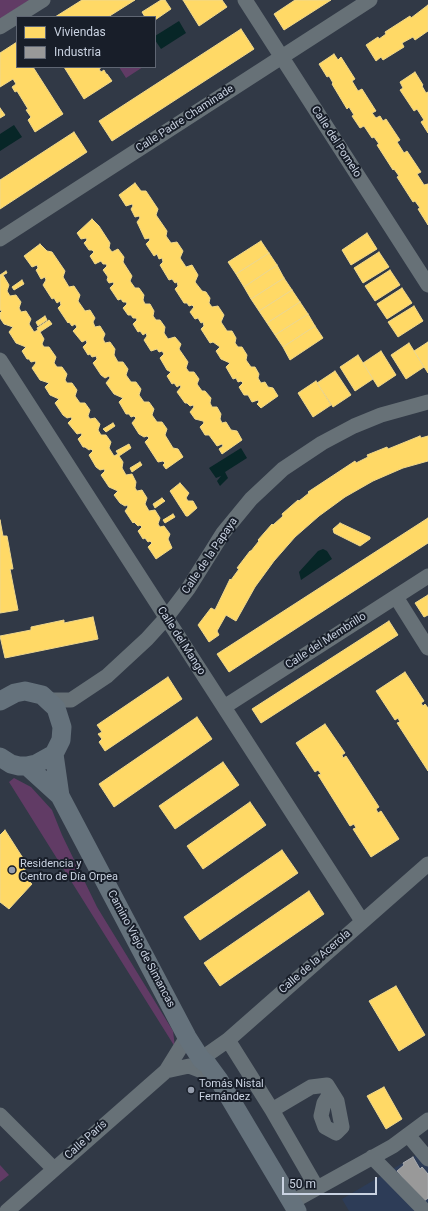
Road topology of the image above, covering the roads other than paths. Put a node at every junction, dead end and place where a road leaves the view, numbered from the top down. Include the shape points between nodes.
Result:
1 (43, 0) edge
2 (245, 0) edge
3 (370, 0) edge
4 (18, 16) edge
5 (16, 18) edge
6 (0, 28) edge
7 (281, 57) junction
8 (0, 239) edge
9 (428, 284) edge
10 (0, 360) edge
11 (428, 402) edge
12 (428, 576) edge
13 (396, 597) junction
14 (166, 618) junction
15 (428, 648) edge
16 (5, 693) edge
17 (49, 700) junction
18 (71, 700) junction
19 (224, 707) junction
20 (62, 727) junction
21 (54, 754) junction
22 (0, 757) edge
23 (27, 766) junction
24 (60, 796) junction
25 (428, 864) edge
26 (362, 921) junction
27 (188, 1037) junction
28 (228, 1040) junction
29 (202, 1065) junction
30 (166, 1071) junction
31 (330, 1092) dead end
32 (272, 1110) junction
33 (0, 1115) edge
34 (428, 1120) edge
35 (408, 1135) junction
36 (372, 1157) junction
37 (428, 1159) edge
38 (54, 1170) junction
39 (317, 1188) junction
40 (292, 1209) edge
41 (428, 1209) edge
42 (7, 1211) edge
43 (425, 1211) edge

1 - 4 street
2 - 7 street, Calle del Pomelo
3 - 7 street, Calle Padre Chaminade
5 - 6 street
7 - 8 street, Calle Padre Chaminade
7 - 9 street, Calle del Pomelo
10 - 14 street, Calle del Mango
11 - 14 street, Calle de la Papaya via 354,426 322,443 283,469 251,498
12 - 13 street, Calle del Membrillo
13 - 15 street
13 - 19 street, Calle del Membrillo
14 - 18 street, Calle de la Papaya via 107,676
14 - 19 street, Calle del Mango
16 - 17 main road via 33,692
17 - 18 street
17 - 20 main road via 60,715
18 - 20 street
19 - 26 street, Calle del Mango
20 - 21 main road via 61,740
21 - 23 main road via 41,762
21 - 24 main road, Camino Viejo de Simancas
22 - 23 main road via 11,764
23 - 24 main road, Camino Viejo de Simancas
24 - 27 main road, Camino Viejo de Simancas
25 - 26 street, Calle de la Acerola
26 - 28 street, Calle de la Acerola
27 - 29 main road, Camino Viejo de Simancas
27 - 30 street, Calle París
28 - 29 street, Calle de la Acerola
28 - 32 street
29 - 30 street, Calle París
29 - 40 main road, Camino Viejo de Simancas via 234,1127 245,1133
29 - 40 main road, Camino Viejo de Simancas via 208,1065 219,1080
30 - 38 street, Calle París
31 - 32 street via 327,1085 311,1087
32 - 39 street
33 - 38 street
34 - 35 street
35 - 36 street
35 - 37 street
36 - 39 street
36 - 43 street
38 - 42 street, Calle París
39 - 40 street
41 - 43 street

